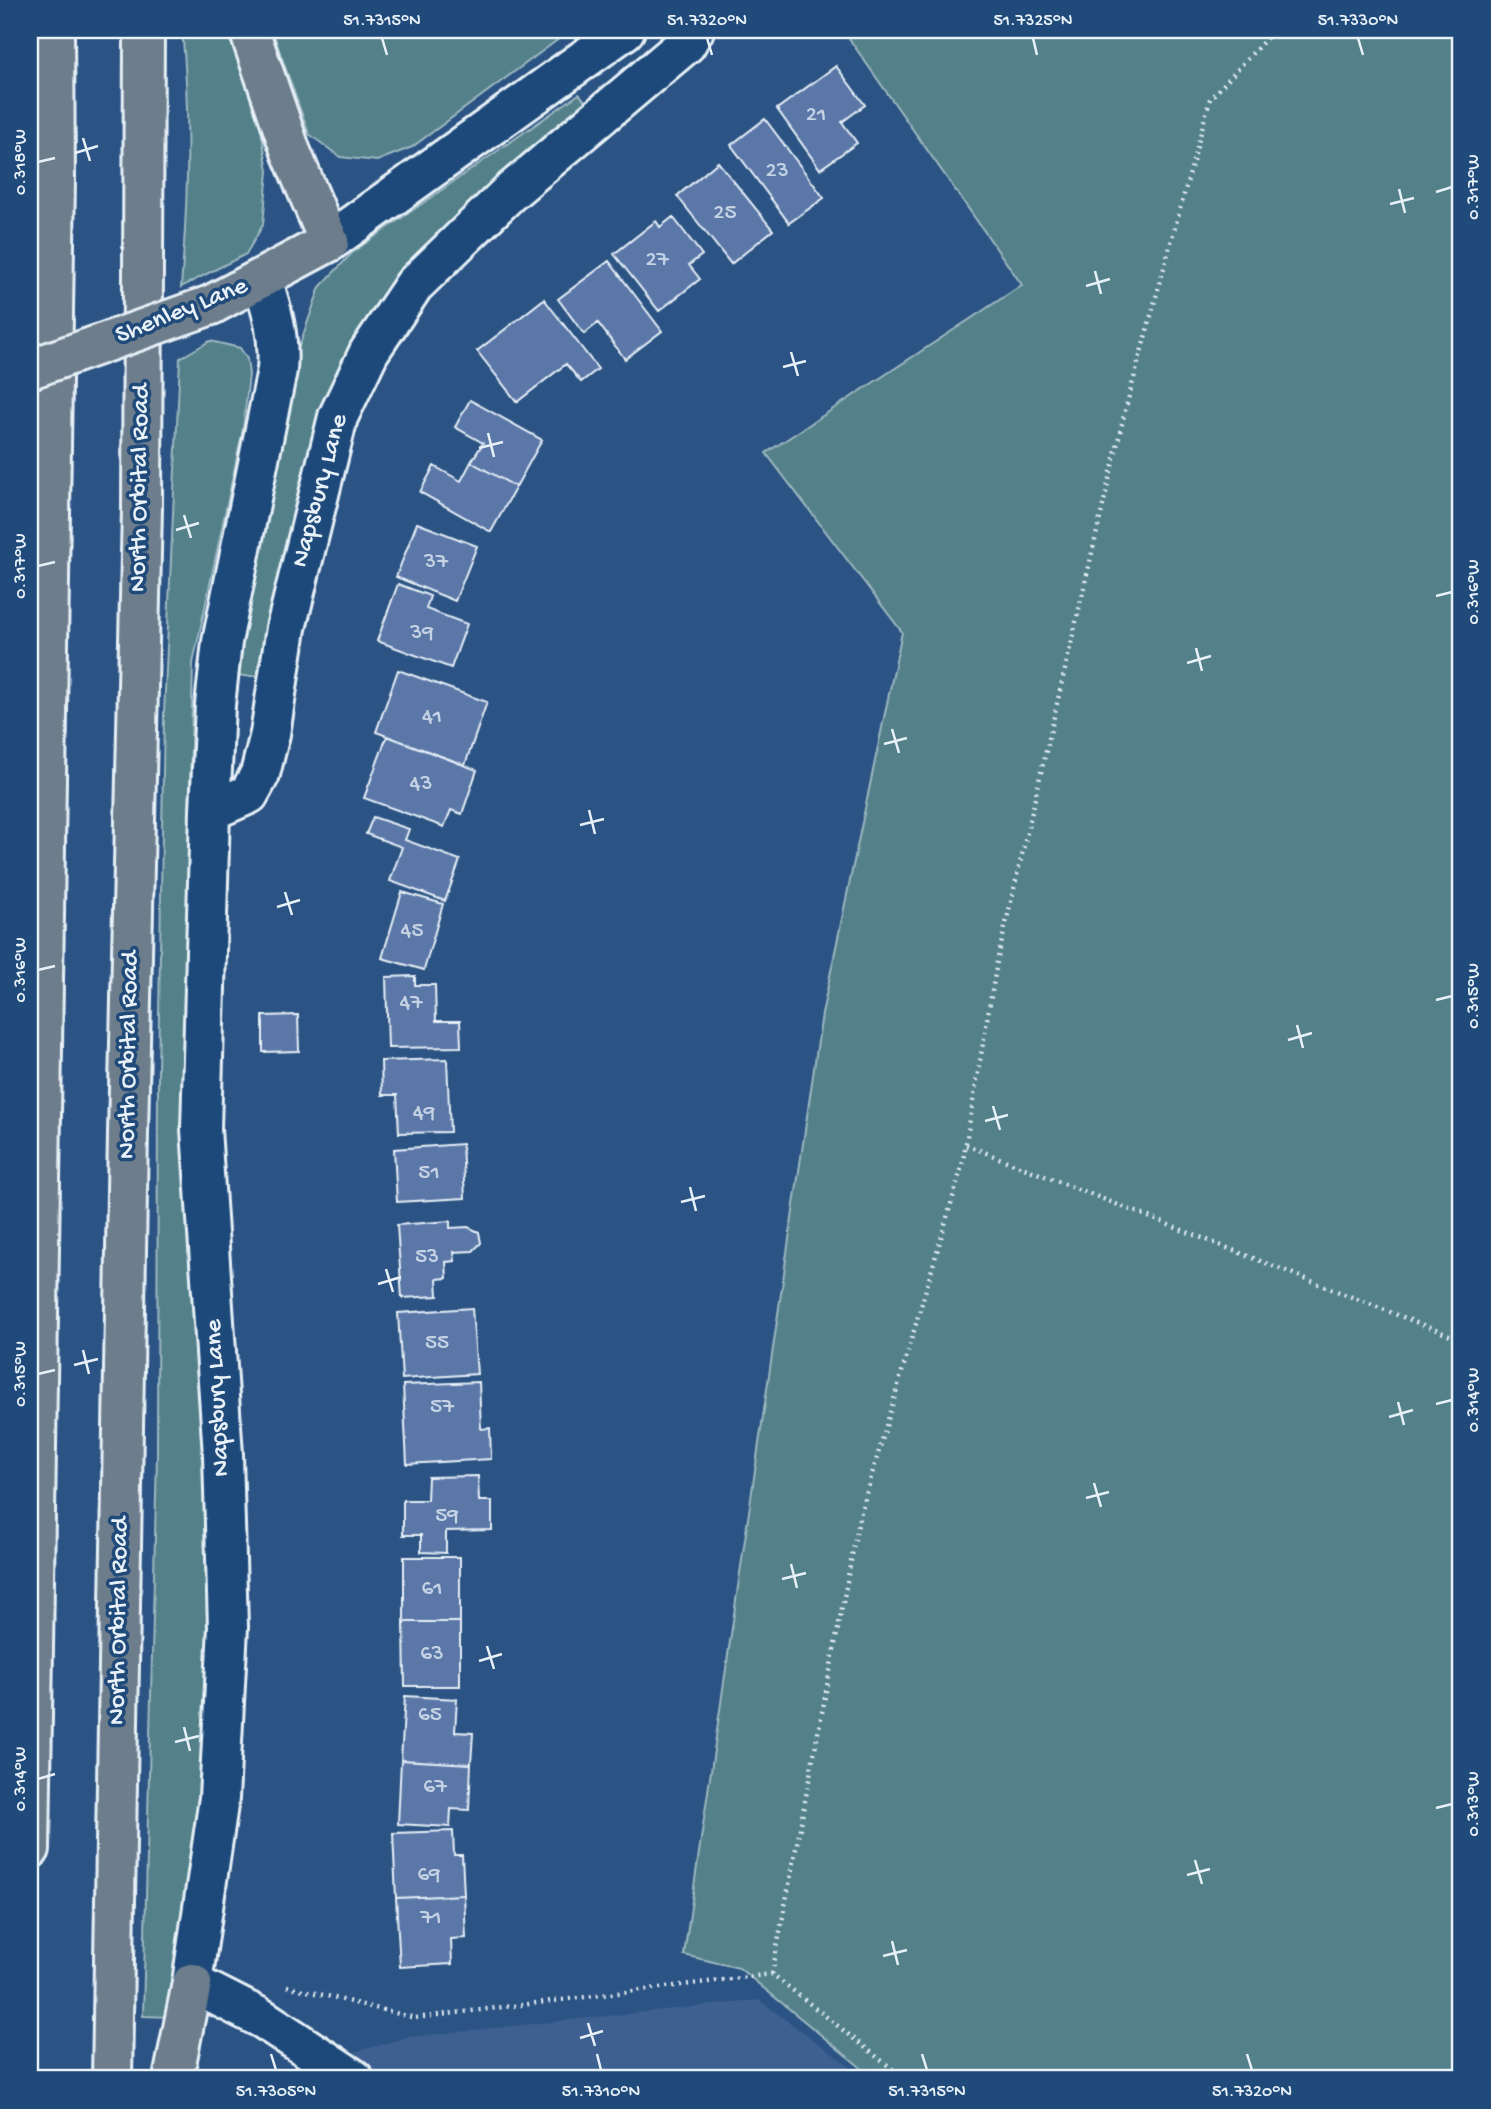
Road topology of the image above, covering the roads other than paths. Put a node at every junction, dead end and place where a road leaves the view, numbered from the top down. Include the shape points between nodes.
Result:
1 (54, 30) edge
2 (144, 30) edge
3 (249, 30) edge
4 (625, 30) edge
5 (694, 30) edge
6 (329, 242) junction
7 (262, 279) junction
8 (30, 369) edge
9 (210, 811) junction
10 (30, 1849) edge
11 (192, 1983) junction
12 (112, 2079) edge
13 (173, 2079) edge
14 (354, 2079) edge

1 - 10 main road
2 - 12 main road, North Orbital Road via 142,522
3 - 6 main road via 291,152
4 - 6 street
5 - 9 street, Napsbury Lane via 686,44 508,194 414,285 369,352 334,429 286,628 260,774 249,793
6 - 7 main road, Shenley Lane
7 - 8 main road, Shenley Lane, bridge via 211,305
7 - 9 street, Napsbury Lane via 279,350 222,642
9 - 11 street, Napsbury Lane via 201,1129 223,1455 229,1627 219,1798
11 - 13 main road
11 - 14 street via 263,2019

